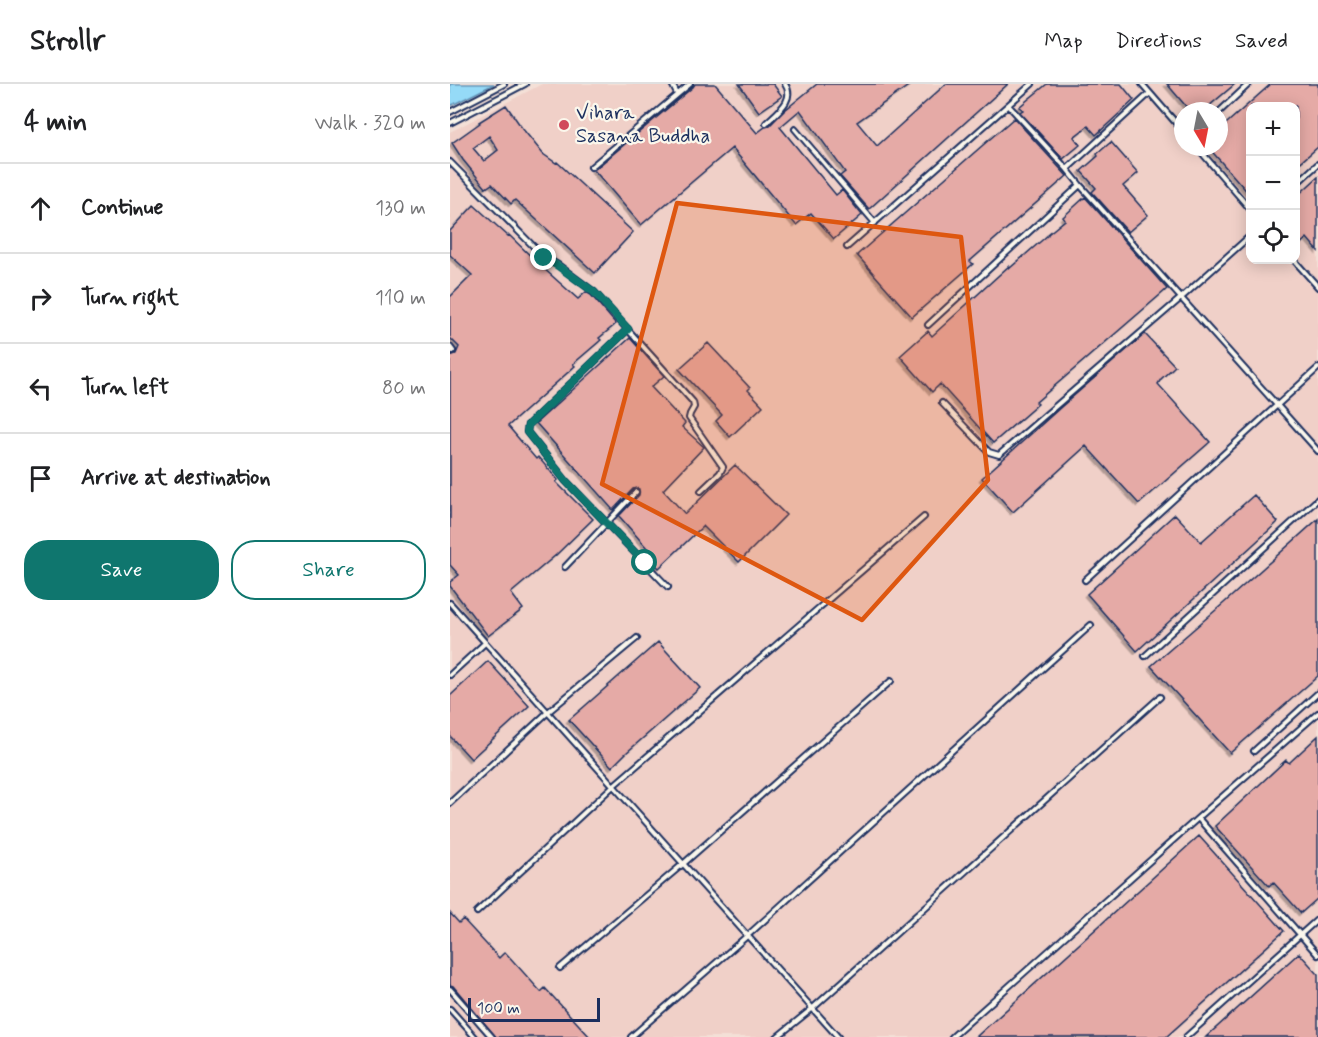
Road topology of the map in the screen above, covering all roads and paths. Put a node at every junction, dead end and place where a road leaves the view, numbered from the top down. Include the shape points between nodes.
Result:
1 (504, 84) edge
2 (525, 84) edge
3 (672, 84) edge
4 (690, 84) edge
5 (785, 84) edge
6 (1032, 84) edge
7 (1142, 84) edge
8 (1249, 84) edge
9 (1150, 93) junction
10 (677, 94) junction
11 (1228, 104) edge
12 (1008, 105) junction
13 (450, 112) edge
14 (1174, 121) edge
15 (450, 123) edge
16 (766, 123) dead end
17 (795, 129) dead end
18 (1205, 156) edge
19 (450, 162) edge
20 (1318, 164) edge
21 (591, 168) dead end
22 (1067, 169) junction
23 (1300, 180) edge
24 (1080, 185) junction
25 (1246, 203) edge
26 (875, 223) junction
27 (1246, 240) edge
28 (847, 247) dead end
29 (1298, 264) edge
30 (1318, 287) edge
31 (1181, 298) junction
32 (928, 325) dead end
33 (628, 329) junction
34 (1318, 368) edge
35 (942, 403) dead end
36 (1277, 405) junction
37 (1318, 451) edge
38 (701, 491) dead end
39 (636, 492) dead end
40 (1318, 499) edge
41 (924, 517) dead end
42 (606, 524) junction
43 (565, 567) dead end
44 (1085, 580) dead end
45 (668, 587) dead end
46 (450, 603) edge
47 (1091, 625) dead end
48 (637, 638) dead end
49 (485, 643) junction
50 (1144, 656) dead end
51 (450, 675) edge
52 (891, 681) dead end
53 (1318, 693) edge
54 (1160, 697) dead end
55 (548, 712) junction
56 (1318, 713) edge
57 (1254, 751) dead end
58 (613, 786) junction
59 (450, 802) edge
60 (1198, 818) junction
61 (683, 864) junction
62 (477, 912) dead end
63 (1318, 919) edge
64 (1300, 935) junction
65 (747, 936) junction
66 (1318, 955) edge
67 (560, 968) dead end
68 (450, 989) edge
69 (813, 1008) junction
70 (450, 1009) edge
71 (475, 1037) edge
72 (492, 1037) edge
73 (631, 1037) edge
74 (777, 1037) edge
75 (838, 1037) edge
76 (952, 1037) edge
77 (1186, 1037) edge

1 - 13 lane
2 - 15 lane
3 - 10 lane
4 - 10 lane
5 - 16 lane via 789,97
6 - 12 lane
7 - 9 lane
8 - 11 lane
9 - 14 lane
9 - 22 lane
10 - 21 lane
12 - 22 lane
12 - 26 lane
17 - 26 lane
18 - 25 lane
19 - 33 lane via 544,258 594,292
20 - 23 lane
22 - 24 lane
24 - 31 lane
24 - 32 lane
26 - 28 lane
27 - 31 lane
29 - 30 lane
31 - 35 lane via 999,455 989,452
31 - 36 lane
33 - 38 lane via 693,402 689,418 723,467
33 - 42 lane via 528,425 527,432
34 - 36 lane
36 - 37 lane
36 - 44 lane
39 - 42 lane
40 - 50 lane
41 - 58 lane
42 - 43 lane
42 - 45 lane
46 - 49 lane
47 - 65 lane
48 - 55 lane
49 - 51 lane
49 - 55 lane
52 - 61 lane
53 - 57 lane
54 - 69 lane
55 - 58 lane
55 - 59 lane
56 - 60 lane
58 - 61 lane
58 - 62 lane
60 - 64 lane
60 - 76 lane
61 - 65 lane
61 - 67 lane
63 - 64 lane
64 - 66 lane
64 - 77 lane
65 - 69 lane
65 - 73 lane
68 - 72 lane
69 - 74 lane
69 - 75 lane
70 - 71 lane

